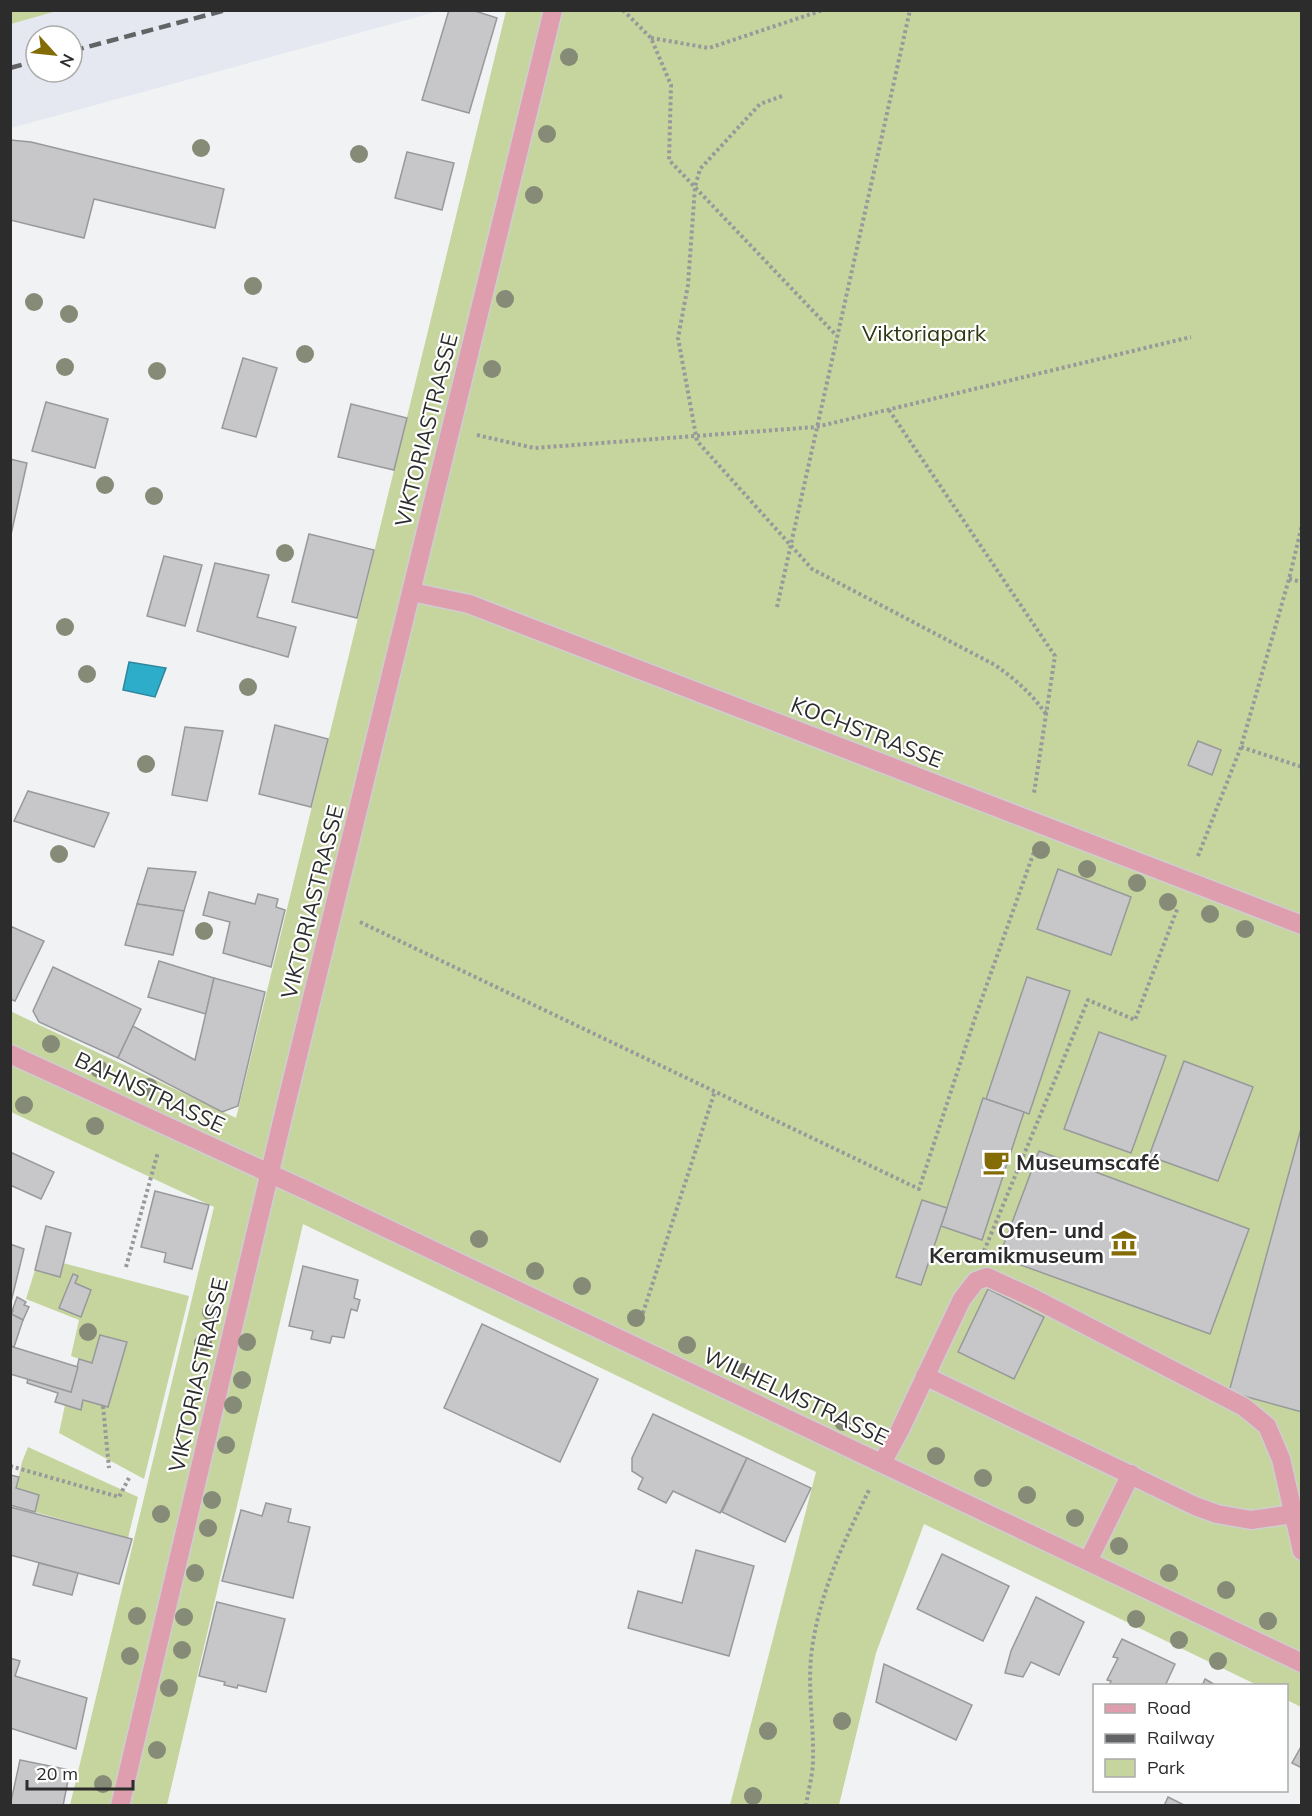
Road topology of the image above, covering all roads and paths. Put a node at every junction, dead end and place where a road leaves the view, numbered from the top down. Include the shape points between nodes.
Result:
1 (553, 10) edge
2 (623, 10) edge
3 (823, 10) edge
4 (910, 10) edge
5 (651, 38) junction
6 (782, 96) dead end
7 (695, 188) junction
8 (837, 335) junction
9 (1191, 337) dead end
10 (889, 410) junction
11 (816, 427) junction
12 (450, 429) junction
13 (696, 436) junction
14 (1302, 525) edge
15 (790, 545) junction
16 (1289, 579) junction
17 (1302, 582) edge
18 (412, 592) junction
19 (777, 607) dead end
20 (1046, 714) junction
21 (1241, 747) junction
22 (1302, 767) edge
23 (1037, 823) junction
24 (1188, 881) junction
25 (334, 910) junction
26 (1302, 925) edge
27 (10, 1054) edge
28 (716, 1091) junction
29 (165, 1125) junction
30 (270, 1173) junction
31 (984, 1252) dead end
32 (126, 1267) dead end
33 (634, 1346) junction
34 (926, 1376) junction
35 (103, 1406) dead end
36 (882, 1463) junction
37 (10, 1466) edge
38 (109, 1468) dead end
39 (1131, 1474) junction
40 (129, 1478) dead end
41 (1293, 1514) junction
42 (1302, 1551) edge
43 (1088, 1561) junction
44 (1300, 1657) edge
45 (120, 1806) edge
46 (806, 1806) edge

1 - 12 street, VIKTORIASTRASSE
2 - 5 path
3 - 5 path via 709,48
4 - 8 path
5 - 7 path via 671,85 669,160
6 - 7 path via 760,104 700,169
7 - 8 path
7 - 13 path via 688,285 678,338
8 - 11 path
9 - 10 path
10 - 11 path
10 - 20 path via 1055,656
11 - 13 path
11 - 15 path
12 - 13 path via 534,448
12 - 18 street, VIKTORIASTRASSE
13 - 15 path
14 - 16 path
15 - 19 path
15 - 20 path via 818,573 995,665 1016,680
16 - 17 path
16 - 21 path
18 - 23 street, KOCHSTRASSE via 469,604
18 - 25 street, VIKTORIASTRASSE
20 - 23 path
21 - 22 path
21 - 24 path
23 - 24 street, KOCHSTRASSE
23 - 28 path via 920,1189
24 - 26 street, KOCHSTRASSE
24 - 31 path via 1135,1020 1088,1000
25 - 28 path
25 - 30 street, VIKTORIASTRASSE
27 - 29 street, BAHNSTRASSE
28 - 33 path
29 - 30 street, BAHNSTRASSE
29 - 32 path
30 - 33 street, WILHELMSTRASSE
30 - 45 street, VIKTORIASTRASSE
33 - 36 street, WILHELMSTRASSE
34 - 36 street
34 - 39 street
34 - 41 street via 962,1299 976,1281 987,1277 1244,1407 1267,1426 1281,1459
35 - 38 path
36 - 43 street, WILHELMSTRASSE
36 - 46 path via 844,1544 823,1597 815,1632 811,1692 813,1762
37 - 40 path via 119,1497
39 - 41 street via 1216,1514 1251,1520
39 - 43 street
41 - 42 street
43 - 44 street, WILHELMSTRASSE

